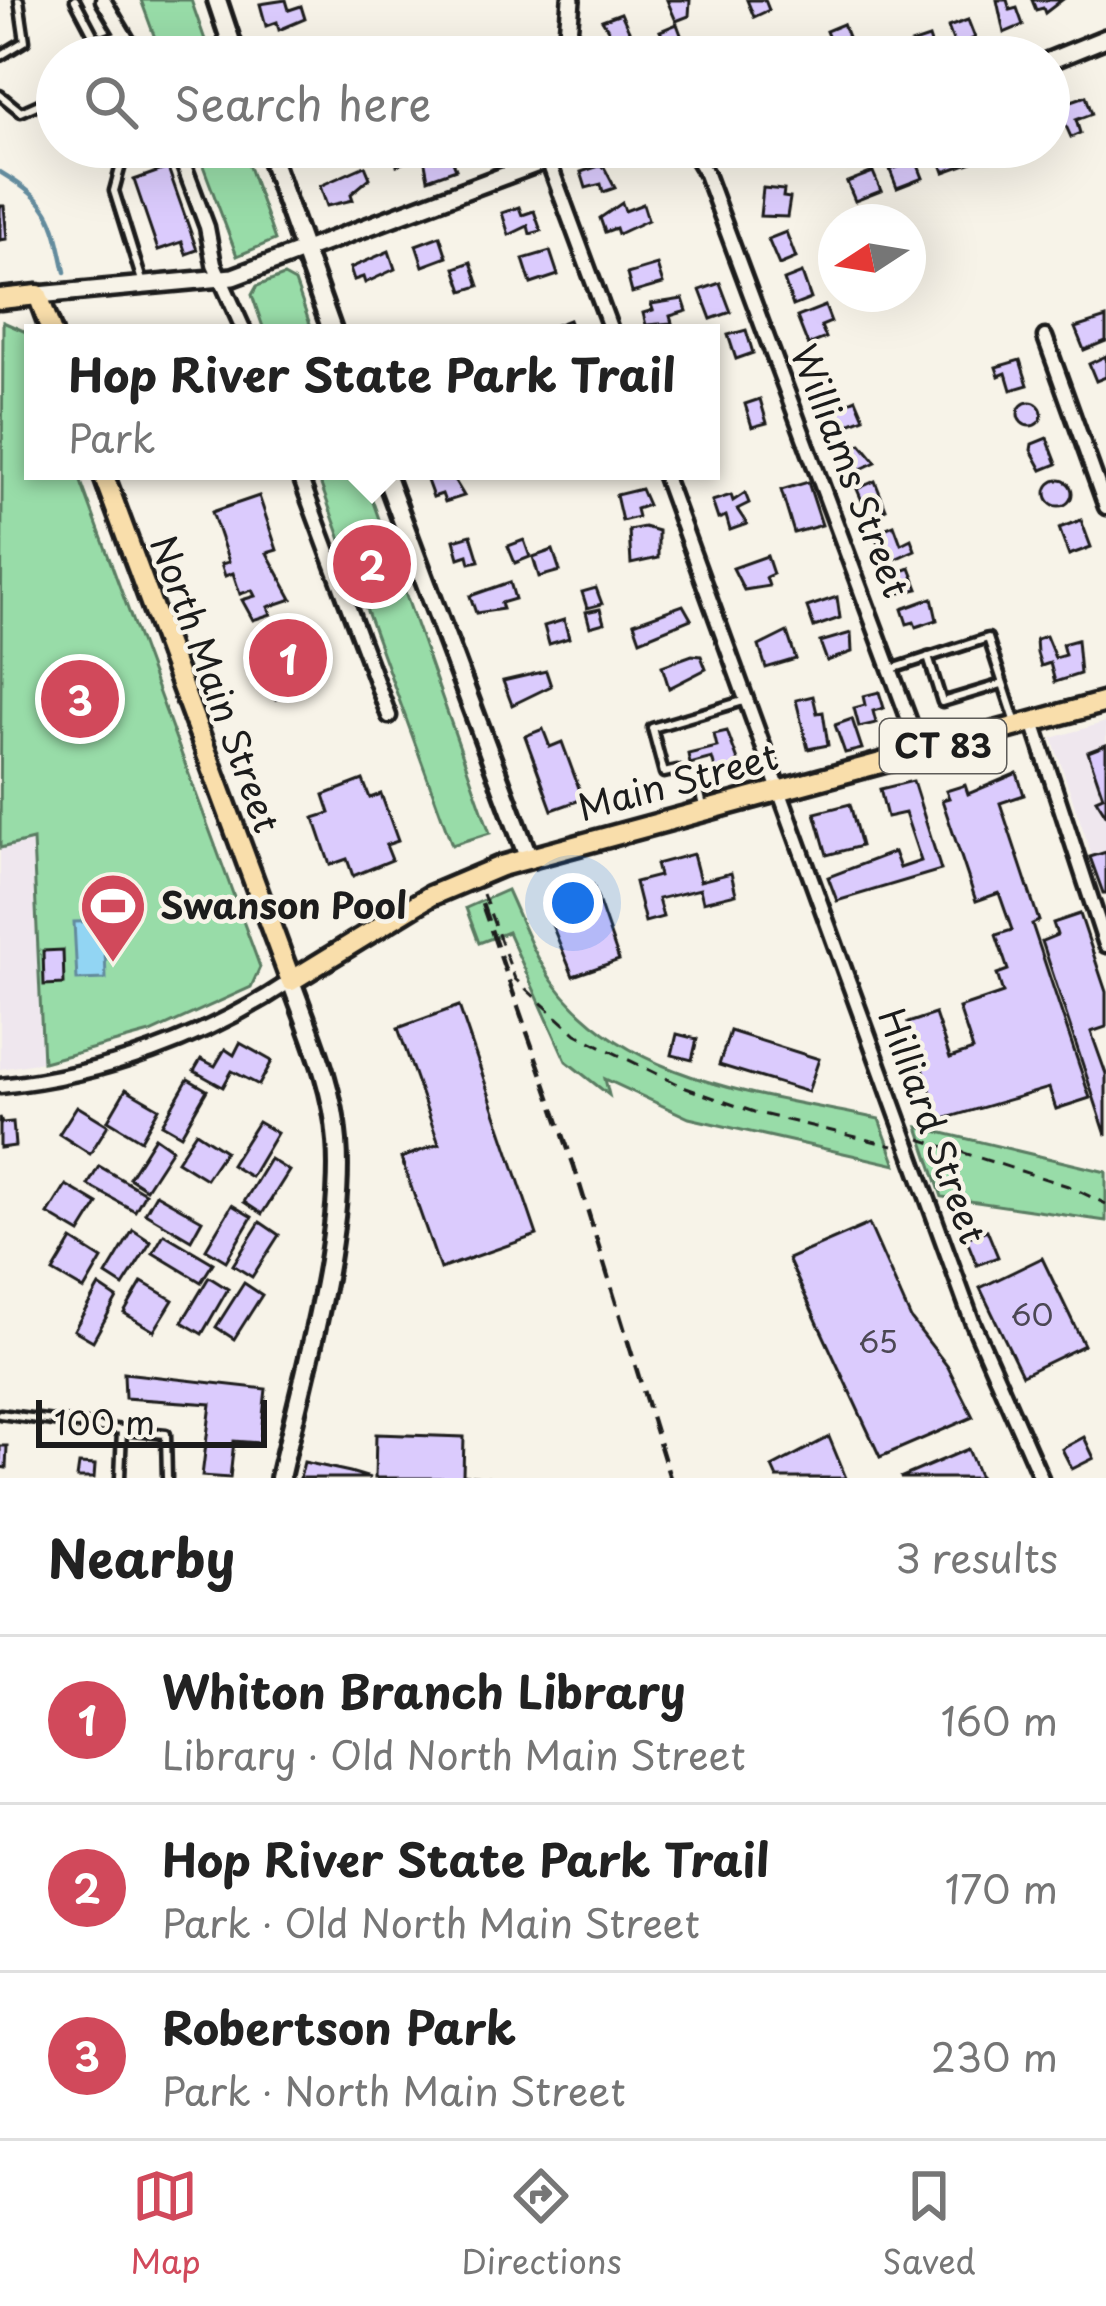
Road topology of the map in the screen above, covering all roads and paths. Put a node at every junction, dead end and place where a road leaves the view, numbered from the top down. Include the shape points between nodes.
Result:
1 (19, 0) edge
2 (75, 0) edge
3 (103, 0) edge
4 (217, 0) edge
5 (571, 0) edge
6 (123, 33) junction
7 (94, 36) edge
8 (116, 36) edge
9 (125, 36) edge
10 (229, 36) edge
11 (568, 36) edge
12 (1106, 38) edge
13 (1070, 53) edge
14 (0, 56) edge
15 (0, 95) edge
16 (36, 105) edge
17 (120, 168) edge
18 (185, 168) edge
19 (274, 168) edge
20 (526, 168) edge
21 (551, 168) edge
22 (702, 168) edge
23 (302, 250) junction
24 (221, 279) junction
25 (144, 287) junction
26 (38, 295) junction
27 (0, 299) edge
28 (49, 324) edge
29 (241, 324) edge
30 (330, 324) edge
31 (609, 324) edge
32 (1046, 337) dead end
33 (105, 480) edge
34 (301, 480) edge
35 (387, 480) edge
36 (666, 480) edge
37 (1106, 507) edge
38 (928, 656) junction
39 (891, 669) junction
40 (1004, 683) junction
41 (748, 700) junction
42 (1106, 702) edge
43 (389, 716) dead end
44 (1025, 724) junction
45 (920, 752) junction
46 (779, 789) junction
47 (704, 809) junction
48 (528, 857) junction
49 (484, 894) dead end
50 (1106, 945) edge
51 (290, 981) junction
52 (0, 1086) edge
53 (917, 1140) dead end
54 (892, 1147) dead end
55 (1106, 1204) edge
56 (0, 1414) edge
57 (122, 1430) junction
58 (120, 1478) edge
59 (167, 1478) edge
60 (280, 1478) edge
61 (1041, 1478) edge

1 - 14 lane via 25,41
2 - 7 lane
3 - 6 street
4 - 10 main road
5 - 11 street
6 - 8 lane
6 - 9 street
12 - 13 street
15 - 16 lane via 21,112
17 - 25 lane via 114,191
18 - 24 street
19 - 23 main road
20 - 23 street
21 - 31 street
22 - 39 street, Williams Street
23 - 24 street
23 - 30 main road
24 - 25 street
24 - 29 street
25 - 26 street
26 - 27 main road
26 - 28 main road
32 - 37 street
33 - 51 main road, North Main Street
34 - 43 street
35 - 48 main road
36 - 41 street, Hilliard Street
38 - 39 lane
38 - 40 lane via 988,638
38 - 40 lane via 942,702
39 - 45 street, Williams Street
40 - 44 lane
41 - 46 street, Hilliard Street
41 - 47 lane via 652,728 664,773 697,781
42 - 44 main road, Main Street / CT 83
44 - 45 main road, Main Street / CT 83
44 - 50 street
45 - 46 main road, Main Street / CT 83
46 - 47 main road, Main Street / CT 83
46 - 61 street, Hilliard Street via 972,1321
47 - 48 main road, Main Street / CT 83
48 - 51 main road, Main Street / CT 83 via 430,896
49 - 54 path via 515,979 576,1034 686,1088
51 - 52 street via 153,1050
51 - 60 main road, North Main Street via 329,1087 337,1144 319,1307
53 - 55 path
56 - 57 lane
57 - 58 lane
57 - 59 lane via 166,1434

